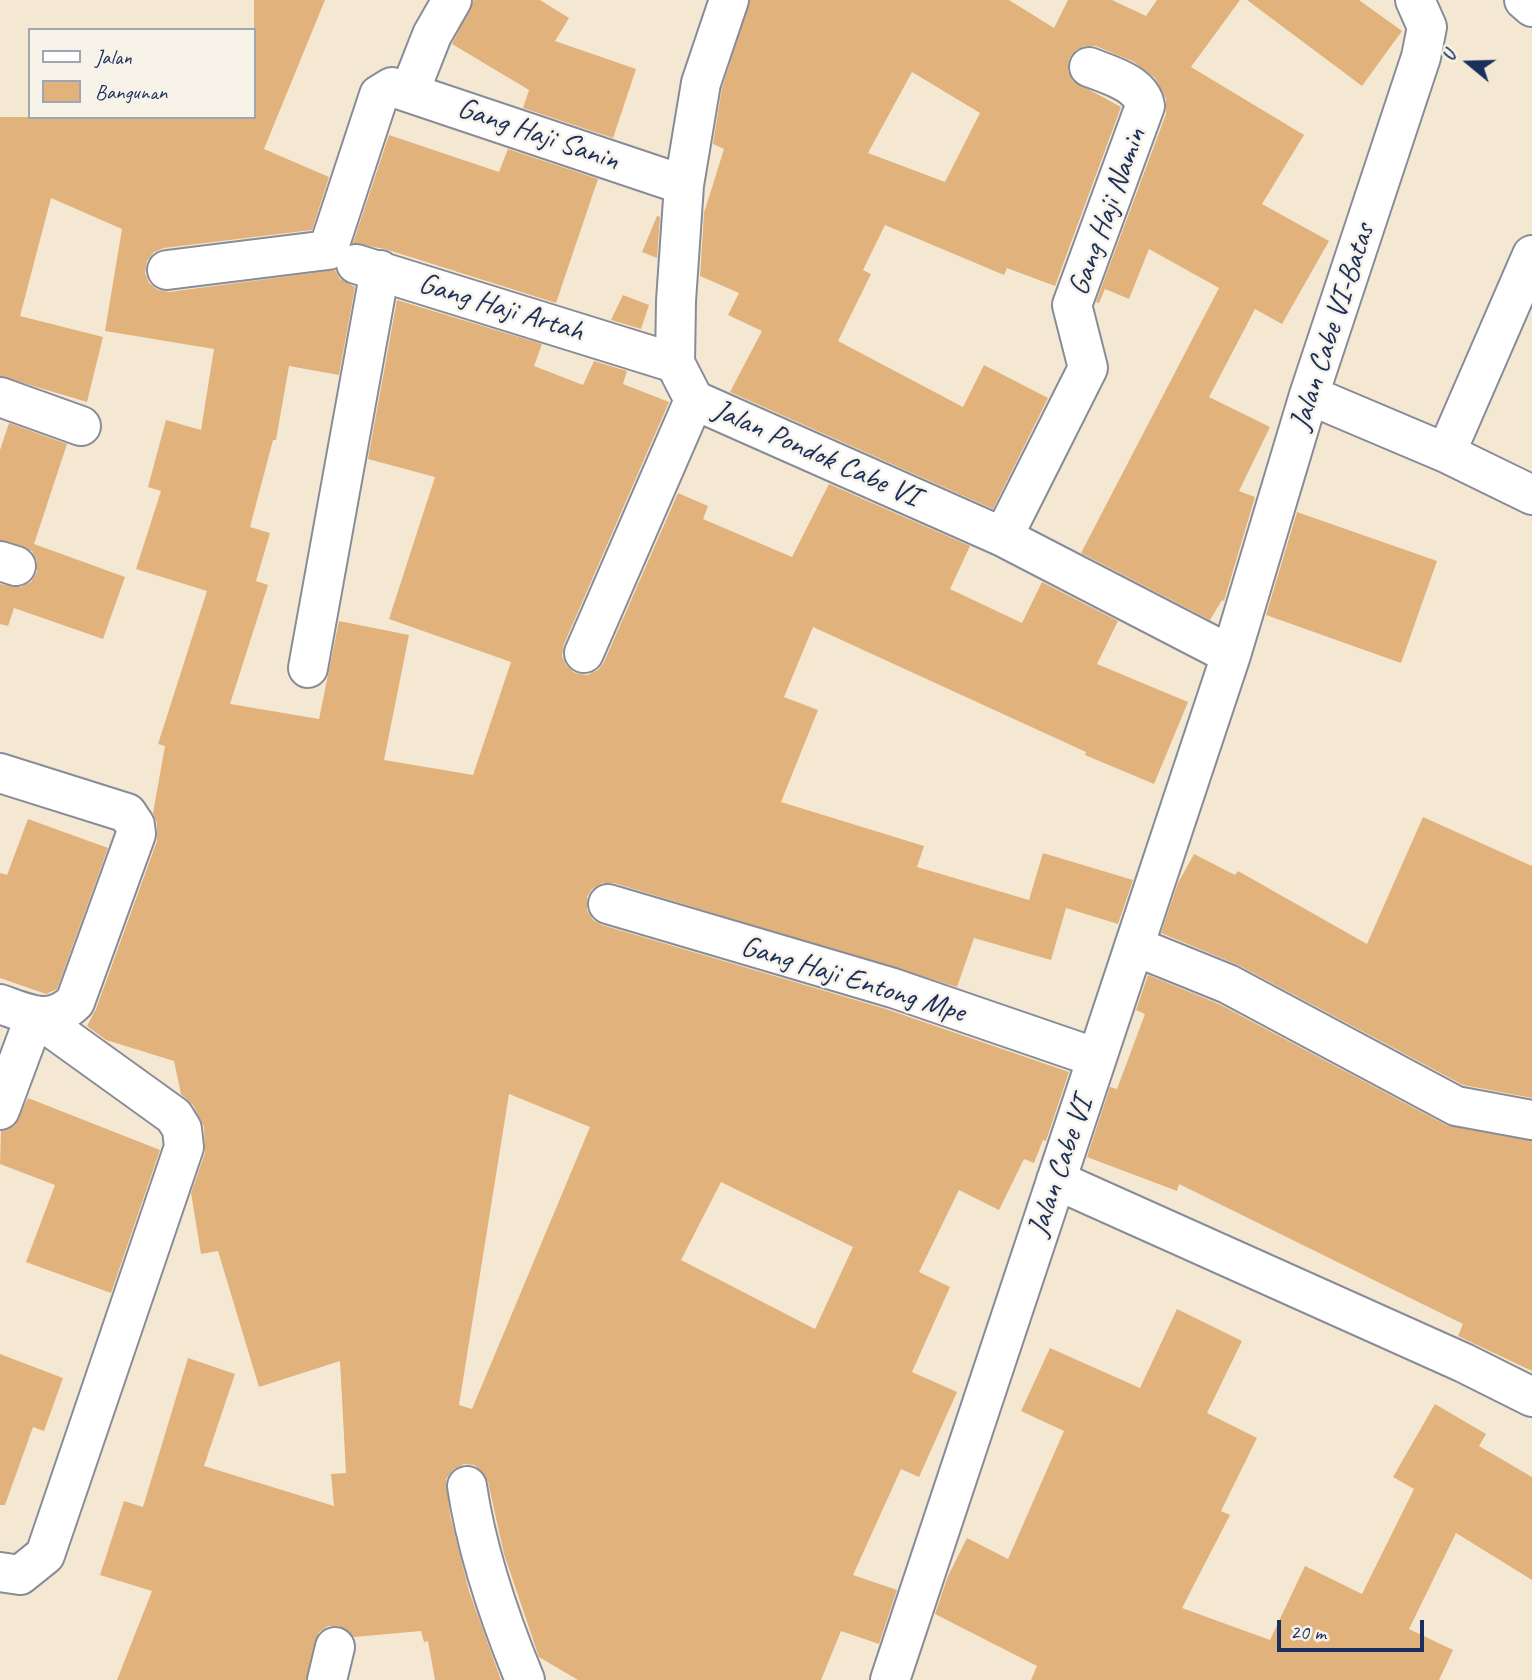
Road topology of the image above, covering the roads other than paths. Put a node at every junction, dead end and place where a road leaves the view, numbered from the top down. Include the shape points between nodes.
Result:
1 (452, 0) edge
2 (729, 0) edge
3 (1415, 0) edge
4 (1524, 0) edge
5 (1532, 7) edge
6 (1089, 67) dead end
7 (401, 89) junction
8 (684, 185) junction
9 (328, 250) junction
10 (1532, 255) edge
11 (167, 270) dead end
12 (380, 270) junction
13 (675, 363) junction
14 (1309, 395) junction
15 (0, 397) edge
16 (694, 400) junction
17 (81, 426) dead end
18 (1446, 453) junction
19 (1532, 495) edge
20 (1003, 537) junction
21 (584, 653) dead end
22 (1231, 655) junction
23 (309, 668) dead end
24 (0, 773) edge
25 (608, 904) dead end
26 (1134, 946) junction
27 (18, 1010) edge
28 (1097, 1058) junction
29 (0, 1110) edge
30 (1532, 1120) edge
31 (1056, 1180) junction
32 (1532, 1397) edge
33 (467, 1486) dead end
34 (0, 1572) edge
35 (525, 1680) edge
36 (890, 1680) edge

1 - 7 street
2 - 8 street, Jalan Pondok Cabe VI via 701,83
3 - 14 street, Jalan Cabe VI-Batas via 1427,27 1421,57
4 - 5 street
6 - 20 street, Gang Haji Namin via 1135,88 1145,106 1072,305 1088,368
7 - 8 street, Gang Haji Sanin
7 - 9 street via 379,95
8 - 13 street, Jalan Pondok Cabe VI
9 - 11 street
9 - 12 street, Gang Haji Artah
10 - 18 street
12 - 13 street, Gang Haji Artah
12 - 23 street
13 - 16 street, Jalan Pondok Cabe VI
14 - 18 street
14 - 22 street, Jalan Cabe VI-Batas
15 - 17 street
16 - 20 street, Jalan Pondok Cabe VI
16 - 21 street
18 - 19 street
20 - 22 street, Jalan Pondok Cabe VI
22 - 26 street, Jalan Cabe VI
24 - 27 street via 127,813 136,834 75,1002 64,1013
25 - 28 street, Gang Haji Entong Mpe via 893,988
26 - 28 street, Jalan Cabe VI
26 - 30 street via 1228,984 1456,1106
27 - 29 street
27 - 34 street via 174,1116 184,1147 46,1555 20,1575
28 - 31 street, Jalan Cabe VI
31 - 32 street
31 - 36 street, Jalan Cabe VI
33 - 35 street via 485,1570

